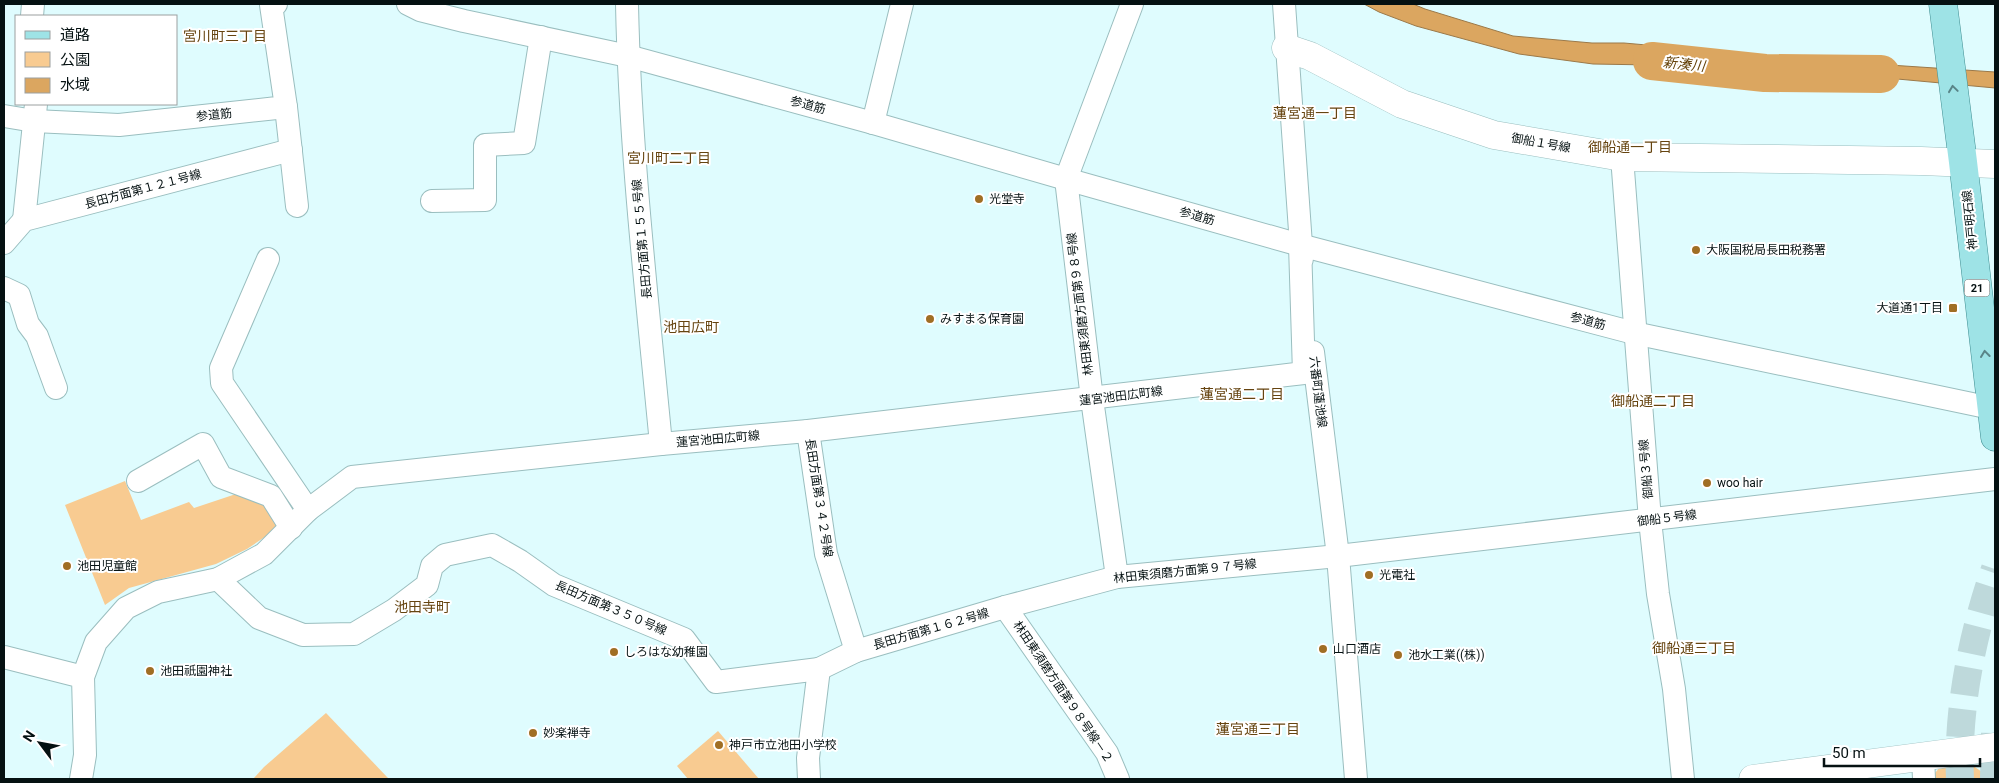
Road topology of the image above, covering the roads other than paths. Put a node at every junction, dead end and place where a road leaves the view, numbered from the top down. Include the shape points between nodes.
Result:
1 (276, 4) edge
2 (408, 4) edge
3 (628, 4) edge
4 (902, 4) edge
5 (1132, 4) edge
6 (1284, 4) edge
7 (1943, 4) edge
8 (466, 12) edge
9 (541, 37) junction
10 (1286, 48) junction
11 (628, 56) junction
12 (286, 107) junction
13 (35, 112) edge
14 (4, 116) edge
15 (873, 122) junction
16 (291, 150) junction
17 (1962, 150) junction
18 (1622, 157) junction
19 (1995, 164) edge
20 (1066, 179) junction
21 (432, 201) dead end
22 (297, 206) dead end
23 (24, 220) junction
24 (4, 243) edge
25 (1300, 245) junction
26 (268, 259) dead end
27 (4, 288) edge
28 (1634, 333) junction
29 (56, 388) dead end
30 (1092, 399) junction
31 (1991, 408) junction
32 (808, 431) junction
33 (1995, 438) edge
34 (661, 444) junction
35 (1995, 479) edge
36 (138, 481) dead end
37 (288, 481) junction
38 (271, 496) junction
39 (308, 510) junction
40 (1650, 520) junction
41 (291, 528) junction
42 (1338, 556) junction
43 (1117, 577) junction
44 (218, 579) junction
45 (1005, 607) junction
46 (856, 651) junction
47 (4, 657) edge
48 (820, 670) junction
49 (83, 677) junction
50 (1995, 747) edge
51 (1923, 768) edge
52 (81, 779) edge
53 (809, 779) edge
54 (1118, 779) edge
55 (1356, 779) edge
56 (1683, 779) edge
57 (1753, 779) edge

1 - 12 street via 271,5
2 - 8 street, 参道筋 via 420,10
3 - 11 street, 長田方面第１５５号線
4 - 15 street
5 - 20 street
6 - 10 street, 六番町蓮池線
17 -> 7 main road, 神戸明石線 / 21
8 - 9 street, 参道筋
9 - 11 street, 参道筋
9 - 21 street via 524,143 485,145 485,200
10 - 18 street, 御船１号線 via 1310,56 1402,104 1494,135
10 - 25 street, 六番町蓮池線
11 - 15 street, 参道筋
11 - 34 street, 長田方面第１５５号線 via 640,232
12 - 13 street, 参道筋 via 119,125
12 - 16 street
13 - 14 street, 参道筋
13 - 23 street
15 - 20 street, 参道筋
16 - 22 street
16 - 23 street, 長田方面第１２１号線
17 - 18 street, 御船１号線
17 - 19 street, 御船１号線
31 -> 17 main road, 神戸明石線 / 21
18 - 28 street, 御船３号線
20 - 25 street, 参道筋
20 - 30 street, 林田東須磨方面第９８号線
23 - 24 street
25 - 28 street, 参道筋
25 - 30 street, 蓮宮池田広町線 via 1304,374
25 - 42 street, 六番町蓮池線
26 - 37 street via 221,368 222,383
27 - 29 street via 19,295
28 - 31 street, 参道筋
28 - 40 street, 御船３号線
30 - 32 street, 蓮宮池田広町線
30 - 43 street, 林田東須磨方面第９８号線
31 - 33 main road, 神戸明石線 / 21
32 - 34 street, 蓮宮池田広町線
32 - 46 street, 長田方面第３４２号線 via 826,554
34 - 39 street, 蓮宮池田広町線 via 352,477
35 - 40 street, 御船５号線
36 - 38 street via 203,444 221,477
37 - 38 street
37 - 39 street
38 - 41 street
39 - 41 street, 蓮宮池田広町線
40 - 42 street, 御船５号線
40 - 56 street, 御船３号線
41 - 44 street, 蓮宮池田広町線 via 264,554
42 - 43 street, 林田東須磨方面第９７号線
42 - 55 street, 六番町蓮池線
43 - 45 street, 林田東須磨方面第９７号線
44 - 48 street, 長田方面第３５０号線 via 259,618 303,635 354,634 427,585 432,566 445,555 492,545 554,585 684,639 716,682
44 - 49 street, 蓮宮池田広町線 via 158,592 126,608 96,642
45 - 46 street, 長田方面第１６２号線
45 - 54 street, 林田東須磨方面第９８号線－２ via 1107,753
46 - 48 street, 長田方面第１６２号線
47 - 49 street
48 - 53 street via 808,758
49 - 52 street via 85,756
50 - 51 street
51 - 57 street

